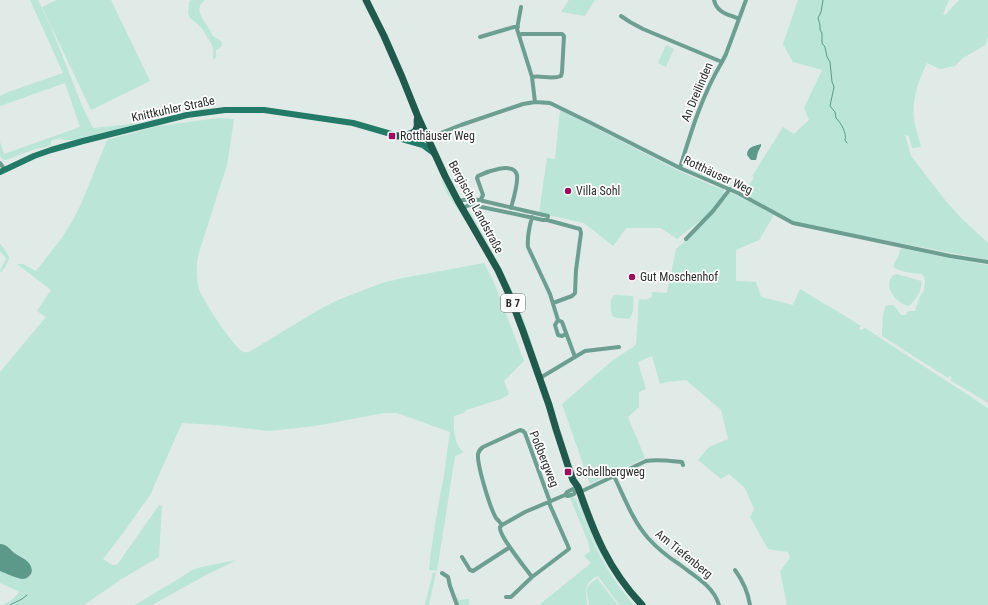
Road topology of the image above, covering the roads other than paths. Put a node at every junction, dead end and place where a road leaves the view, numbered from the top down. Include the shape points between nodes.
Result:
1 (366, 0) edge
2 (714, 0) edge
3 (746, 0) edge
4 (521, 7) dead end
5 (621, 16) dead end
6 (739, 19) junction
7 (518, 27) junction
8 (519, 34) junction
9 (480, 37) dead end
10 (722, 62) junction
11 (532, 76) junction
12 (534, 102) junction
13 (418, 117) junction
14 (398, 136) junction
15 (428, 136) junction
16 (436, 156) junction
17 (0, 163) edge
18 (680, 168) junction
19 (2, 171) edge
20 (730, 189) junction
21 (479, 200) junction
22 (458, 201) junction
23 (463, 208) junction
24 (510, 210) junction
25 (532, 217) junction
26 (547, 218) junction
27 (686, 239) dead end
28 (988, 262) edge
29 (553, 303) junction
30 (558, 320) junction
31 (566, 334) junction
32 (619, 347) dead end
33 (575, 357) junction
34 (540, 378) junction
35 (683, 465) dead end
36 (614, 476) junction
37 (578, 490) junction
38 (550, 502) junction
39 (502, 525) junction
40 (510, 547) junction
41 (462, 556) dead end
42 (735, 570) dead end
43 (442, 573) dead end
44 (532, 577) junction
45 (506, 597) dead end
46 (457, 605) edge
47 (642, 605) edge
48 (719, 605) edge
49 (750, 605) edge

1 - 13 main road, Bergische Landstraße / B 7
2 - 6 street via 720,11
3 - 6 street
4 - 7 street
5 - 10 street, An Dreilinden
6 - 10 street
7 - 8 street
7 - 9 street
8 - 11 street
8 - 11 street via 564,36 561,76
10 - 18 street, An Dreilinden via 697,114
11 - 12 street
12 - 15 street, Rotthäuser Weg via 517,105
12 - 18 street, Rotthäuser Weg via 554,104
13 - 14 main road via 415,132
13 - 15 main road, Bergische Landstraße / B 7
14 - 15 street, Knittkuhler Straße
14 - 16 street via 423,145
14 - 19 street, Knittkuhler Straße via 353,123 282,112 218,110 64,146
15 - 16 main road, Bergische Landstraße / B 7
16 - 22 main road, Bergische Landstraße / B 7
17 - 19 street
18 - 20 street, Rotthäuser Weg
20 - 27 street
20 - 28 street, Rotthäuser Weg via 799,225
21 - 22 street
21 - 24 street
21 - 24 street via 483,195 478,176 493,170 512,168 517,176
22 - 23 main road, Bergische Landstraße / B 7
23 - 24 street via 469,205
23 - 34 main road, Bergische Landstraße / B 7 via 509,294
24 - 25 street
24 - 26 street
25 - 26 street via 543,220
25 - 29 street via 528,247
26 - 29 street via 581,231 575,293
29 - 30 street
30 - 31 street via 562,322
30 - 31 street via 555,325 558,335
31 - 33 street
32 - 33 street via 585,351
33 - 34 street
34 - 37 main road, Bergische Landstraße / B 7
35 - 36 street via 682,462 650,460
36 - 37 street
36 - 48 street, Am Tiefenberg via 632,513 648,537 665,554 709,587
37 - 38 street via 573,489
37 - 47 main road, Bergische Landstraße / B 7 via 604,553 624,585
38 - 39 street
38 - 39 street, Poßbergweg via 523,431 520,430 480,448 479,466 486,491 496,519
38 - 44 street via 569,549
39 - 40 street via 501,531
40 - 41 street via 473,571
40 - 44 street
42 - 49 street via 746,589
43 - 46 street via 448,577
44 - 45 street via 511,597

